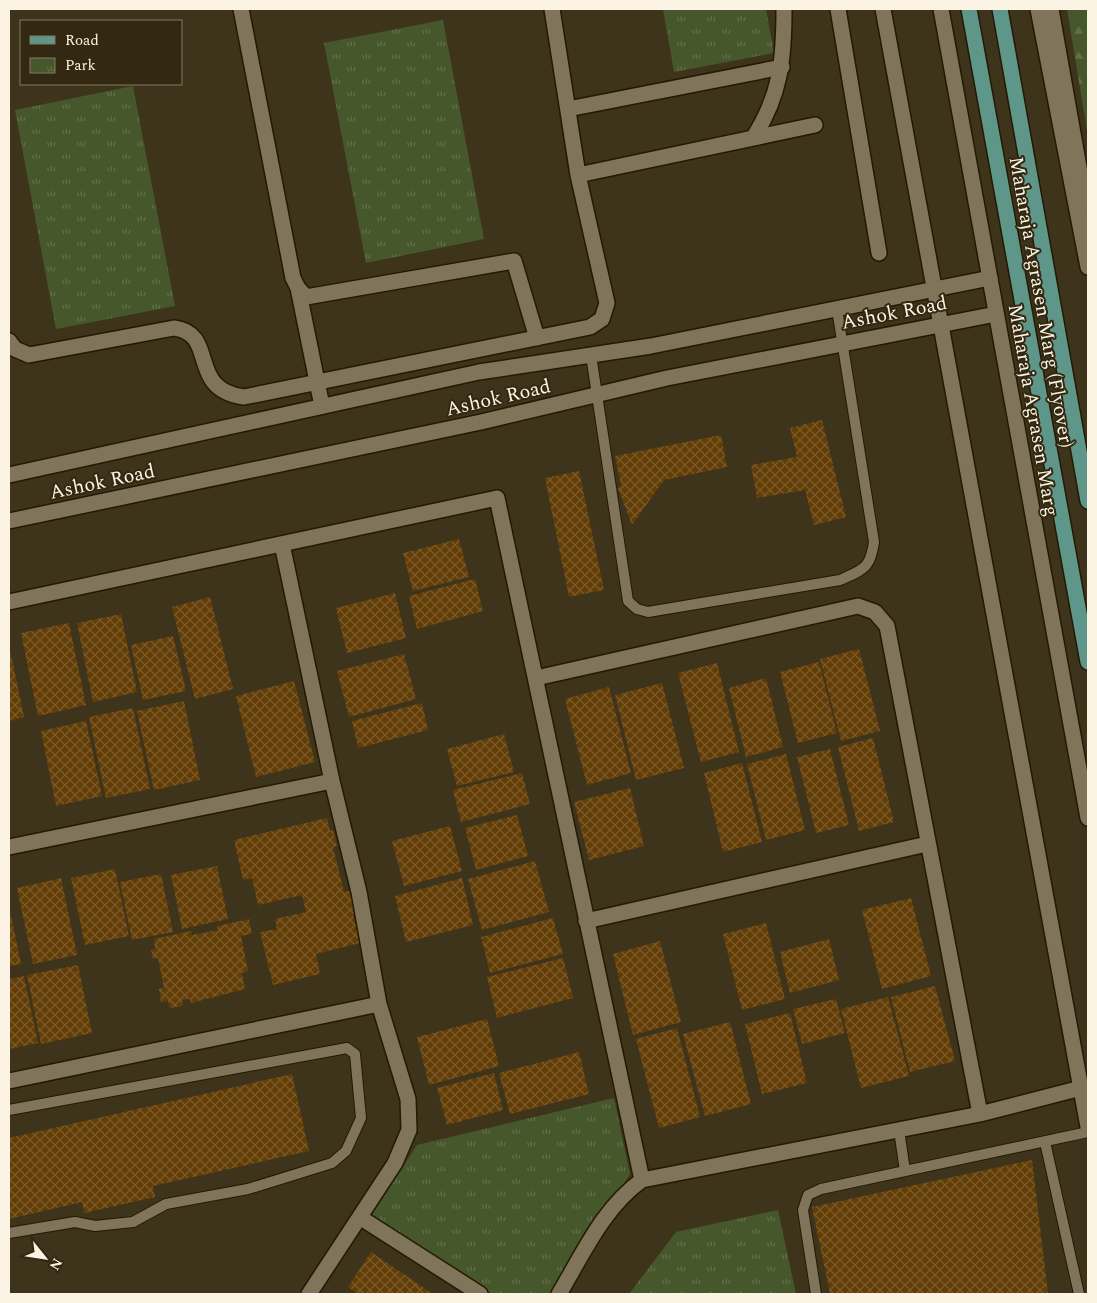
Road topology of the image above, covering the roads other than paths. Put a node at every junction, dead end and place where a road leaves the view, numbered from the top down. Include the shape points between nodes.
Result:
1 (241, 9) edge
2 (552, 9) edge
3 (784, 9) edge
4 (838, 9) edge
5 (884, 9) edge
6 (941, 9) edge
7 (969, 9) edge
8 (1000, 9) edge
9 (1038, 9) edge
10 (1050, 9) edge
11 (782, 67) junction
12 (568, 109) junction
13 (815, 125) dead end
14 (753, 138) junction
15 (578, 175) junction
16 (1088, 218) edge
17 (879, 253) dead end
18 (1088, 267) edge
19 (990, 278) junction
20 (298, 288) junction
21 (934, 290) junction
22 (837, 310) junction
23 (996, 314) junction
24 (940, 323) junction
25 (537, 338) junction
26 (9, 341) edge
27 (841, 343) junction
28 (591, 355) junction
29 (316, 382) junction
30 (596, 395) junction
31 (322, 406) junction
32 (9, 475) edge
33 (1088, 501) edge
34 (9, 521) edge
35 (282, 544) junction
36 (9, 602) edge
37 (1088, 662) edge
38 (536, 678) junction
39 (332, 780) junction
40 (1088, 818) edge
41 (927, 844) junction
42 (9, 847) edge
43 (586, 920) junction
44 (379, 1004) junction
45 (9, 1081) edge
46 (1081, 1088) junction
47 (9, 1110) edge
48 (980, 1114) junction
49 (1088, 1127) edge
50 (899, 1130) junction
51 (1088, 1132) edge
52 (1045, 1142) junction
53 (905, 1171) junction
54 (642, 1180) junction
55 (361, 1218) junction
56 (9, 1233) edge
57 (309, 1294) edge
58 (480, 1294) edge
59 (559, 1294) edge
60 (816, 1294) edge
61 (1079, 1294) edge

1 - 20 street via 293,278
2 - 12 street
3 - 11 street
4 - 17 street
5 - 21 street
6 - 19 street, Maharaja Agrasen Marg
7 - 37 main road, Maharaja Agrasen Marg (Flyover)
8 - 33 main road, Maharaja Agrasen Marg (Flyover)
9 - 18 street
10 - 16 street
11 - 12 street
11 - 14 street via 766,119
12 - 15 street
13 - 14 street
14 - 15 street
15 - 25 street via 607,303 602,319 590,328
19 - 21 street, Ashok Road
19 - 23 street, Maharaja Agrasen Marg
20 - 25 street via 306,297 514,261
20 - 29 street
21 - 22 street, Ashok Road
21 - 24 street
22 - 27 lane
22 - 28 street, Ashok Road
23 - 24 street, Ashok Road
23 - 40 street, Maharaja Agrasen Marg
24 - 27 street, Ashok Road
24 - 46 street
25 - 29 street
26 - 29 street via 16,349 29,355 174,328 186,329 197,338 208,376 217,388 229,395 244,397
27 - 30 street, Ashok Road
27 - 30 lane via 874,542 871,560 860,571 840,580 648,612 637,609 628,600
28 - 30 lane
28 - 31 street, Ashok Road via 479,372
29 - 31 street
30 - 34 street, Ashok Road
31 - 32 street, Ashok Road
35 - 36 street
35 - 38 street via 497,498
35 - 39 street
38 - 41 street via 858,606 875,612 887,626
38 - 43 street
39 - 42 street
39 - 44 street via 359,892
41 - 43 street
41 - 48 street
43 - 54 street
44 - 45 street
44 - 55 street via 408,1099 409,1130 395,1163
46 - 48 street
46 - 49 street
47 - 56 lane via 347,1048 355,1054 361,1118 346,1151 332,1163 248,1189 166,1204 134,1222 95,1226 75,1222
48 - 50 street
50 - 53 lane
50 - 54 street
51 - 52 lane
52 - 53 lane
52 - 61 lane
53 - 60 lane via 808,1195 803,1210
54 - 59 street via 610,1209
55 - 57 street
55 - 58 street

